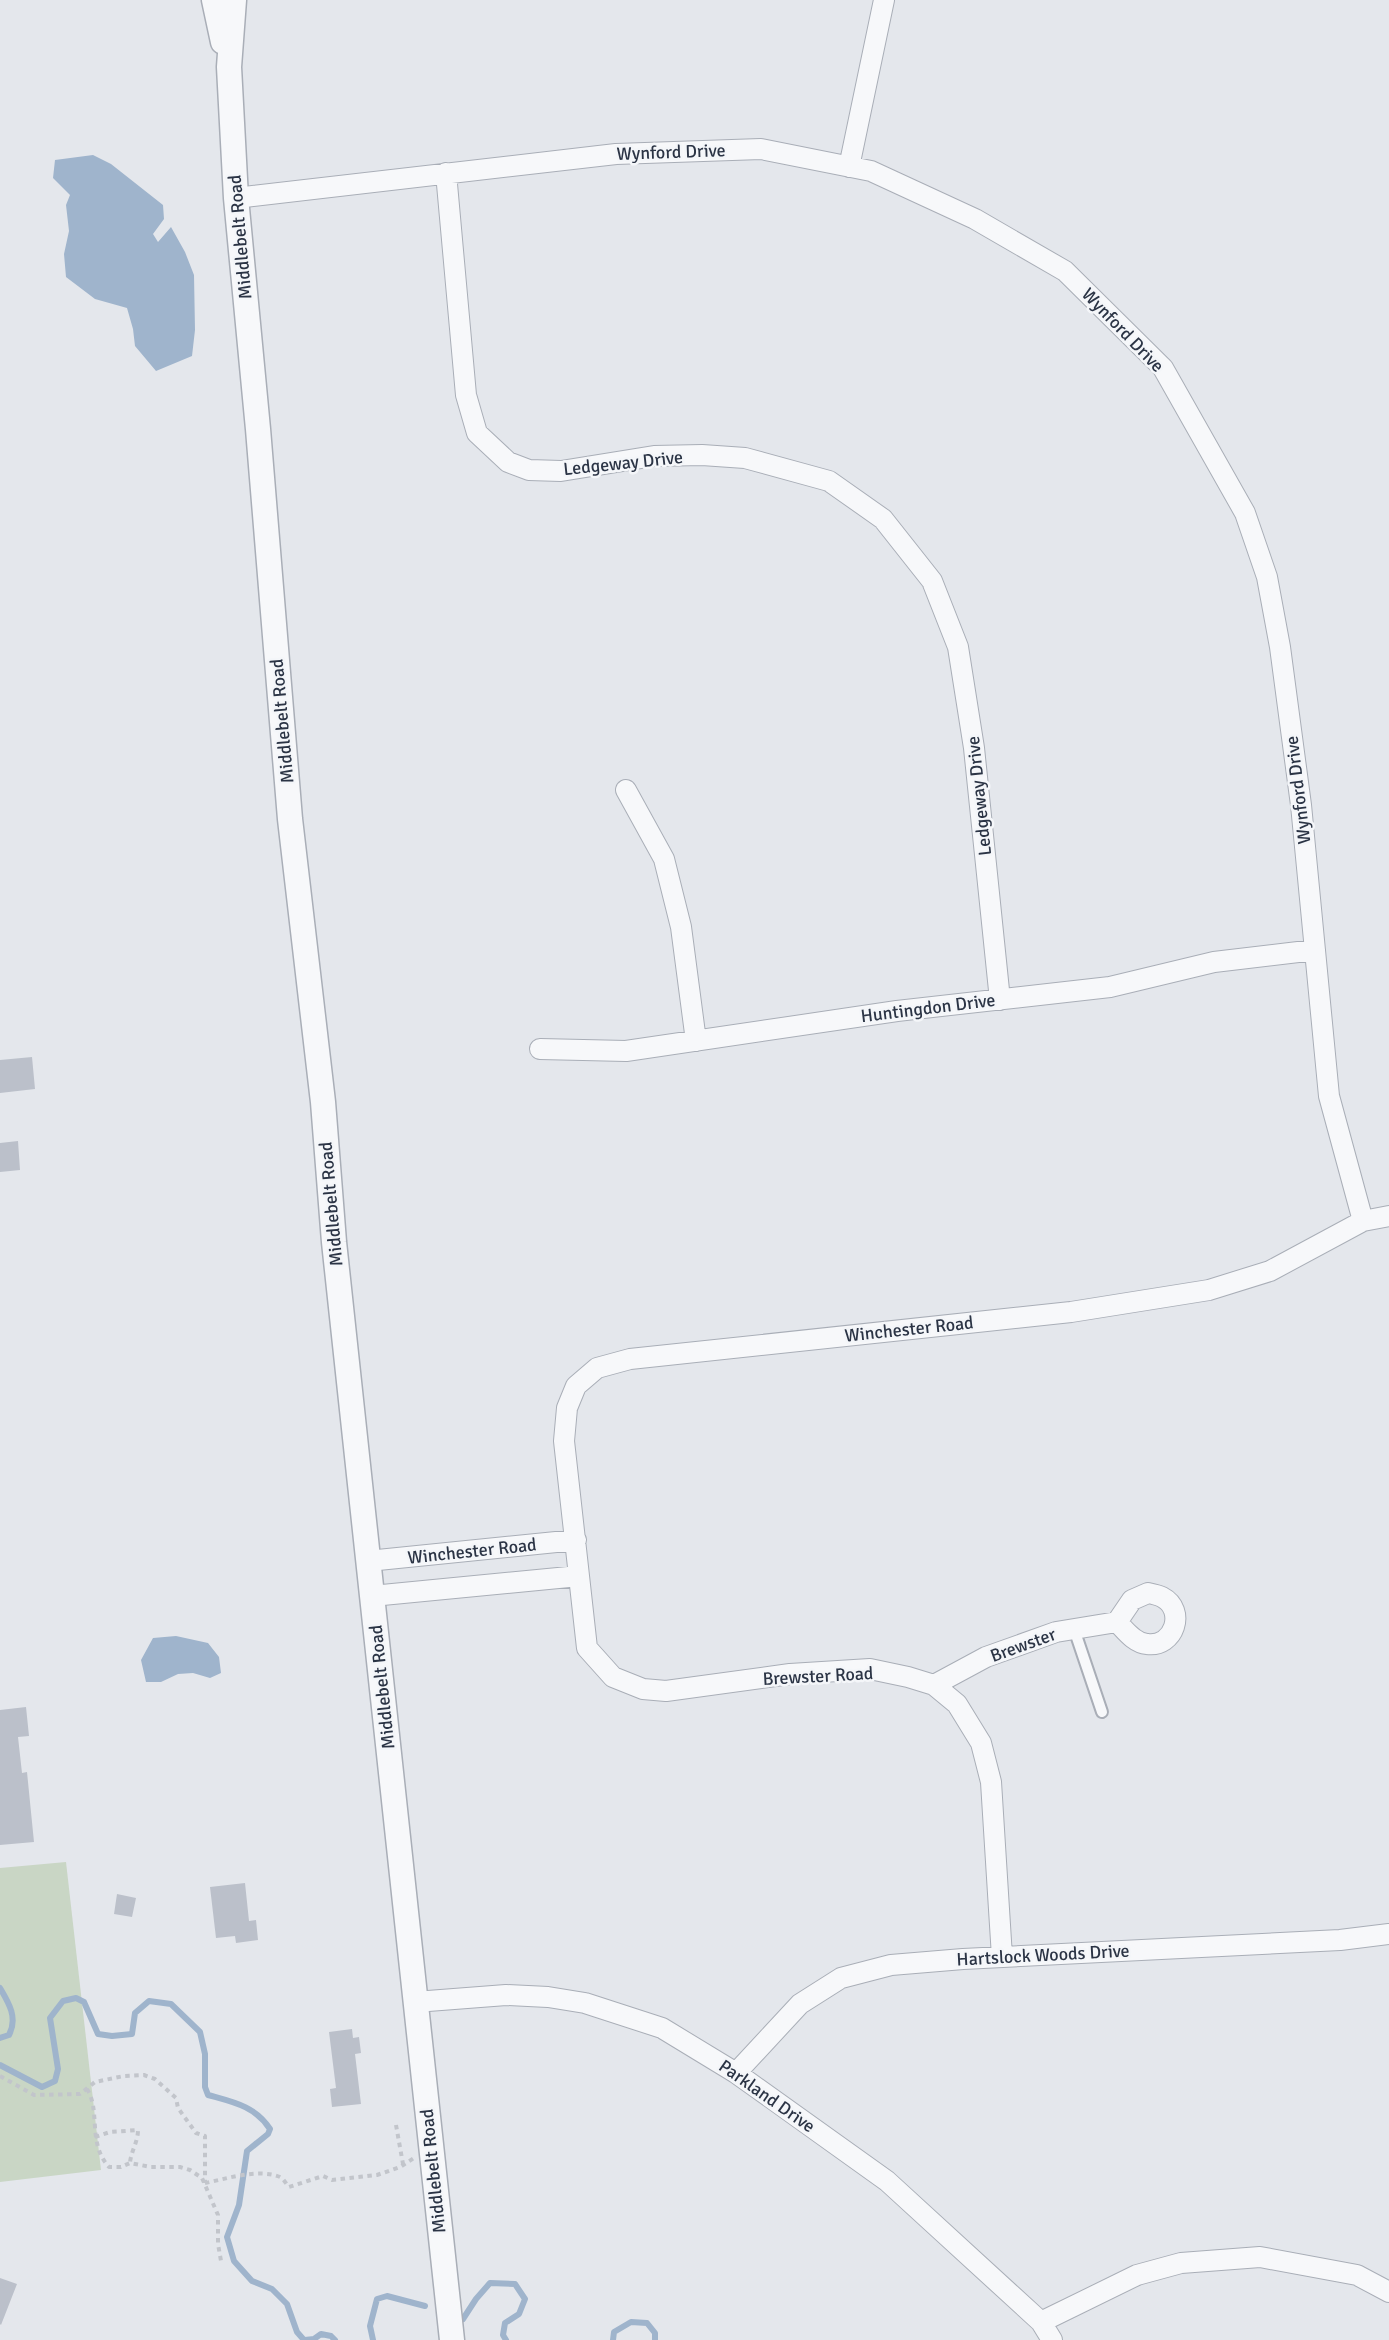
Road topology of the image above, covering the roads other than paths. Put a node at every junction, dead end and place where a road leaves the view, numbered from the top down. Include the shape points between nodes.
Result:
1 (214, 0) edge
2 (234, 0) edge
3 (884, 0) edge
4 (229, 67) junction
5 (849, 167) junction
6 (446, 173) junction
7 (236, 198) junction
8 (626, 790) dead end
9 (1315, 950) junction
10 (1000, 1000) junction
11 (696, 1041) junction
12 (540, 1049) dead end
13 (1389, 1216) edge
14 (1363, 1221) junction
15 (577, 1559) junction
16 (369, 1561) junction
17 (372, 1596) junction
18 (1117, 1622) dead end
19 (1074, 1629) junction
20 (934, 1685) junction
21 (1102, 1712) dead end
22 (1389, 1935) edge
23 (1002, 1957) junction
24 (415, 2002) junction
25 (736, 2073) junction
26 (1389, 2292) edge
27 (1041, 2322) junction
28 (452, 2340) edge
29 (1052, 2340) edge

1 - 4 street, Middlebelt Road
2 - 4 street, Middlebelt Road
3 - 5 street
4 - 7 street, Middlebelt Road
5 - 6 street, Wynford Drive via 761,149 616,154
5 - 9 street, Wynford Drive via 871,171 975,219 1065,271 1163,368 1245,513 1267,577 1301,806
6 - 7 street, Wynford Drive
6 - 10 street, Ledgeway Drive via 466,395 477,433 508,462 529,470 561,471 654,456 702,455 745,458 819,478 883,519 932,580 958,647 973,736
7 - 16 street, Middlebelt Road via 290,819
8 - 11 street via 664,859 681,927
9 - 10 street, Huntingdon Drive via 1215,962 1110,987
9 - 14 street, Wynford Drive via 1329,1096
10 - 11 street, Huntingdon Drive
11 - 12 street, Huntingdon Drive via 626,1051
13 - 14 street, Winchester Road
14 - 15 street, Winchester Road via 1270,1271 1209,1290 1071,1312 630,1359 597,1368 576,1386 567,1408 564,1441
15 - 16 street, Winchester Road
15 - 17 street, Winchester Road
15 - 20 street, Brewster Road via 587,1648 613,1677 643,1689 666,1691 790,1674 870,1670
16 - 17 street, Middlebelt Road
17 - 24 street, Middlebelt Road
18 - 19 street, Brewster
19 - 20 street, Brewster via 986,1657
19 - 21 lane
20 - 23 street, Brewster Road via 957,1704 981,1743 991,1782
22 - 23 street, Hartslock Woods Drive
23 - 25 street, Hartslock Woods Drive via 891,1965 841,1978 800,2004
24 - 25 street, Parkland Drive via 506,1995 585,2003 662,2028
24 - 28 street, Middlebelt Road
25 - 27 street, Parkland Drive via 887,2181
26 - 27 street via 1357,2275 1260,2258 1181,2263 1137,2275
27 - 29 street, Parkland Drive

